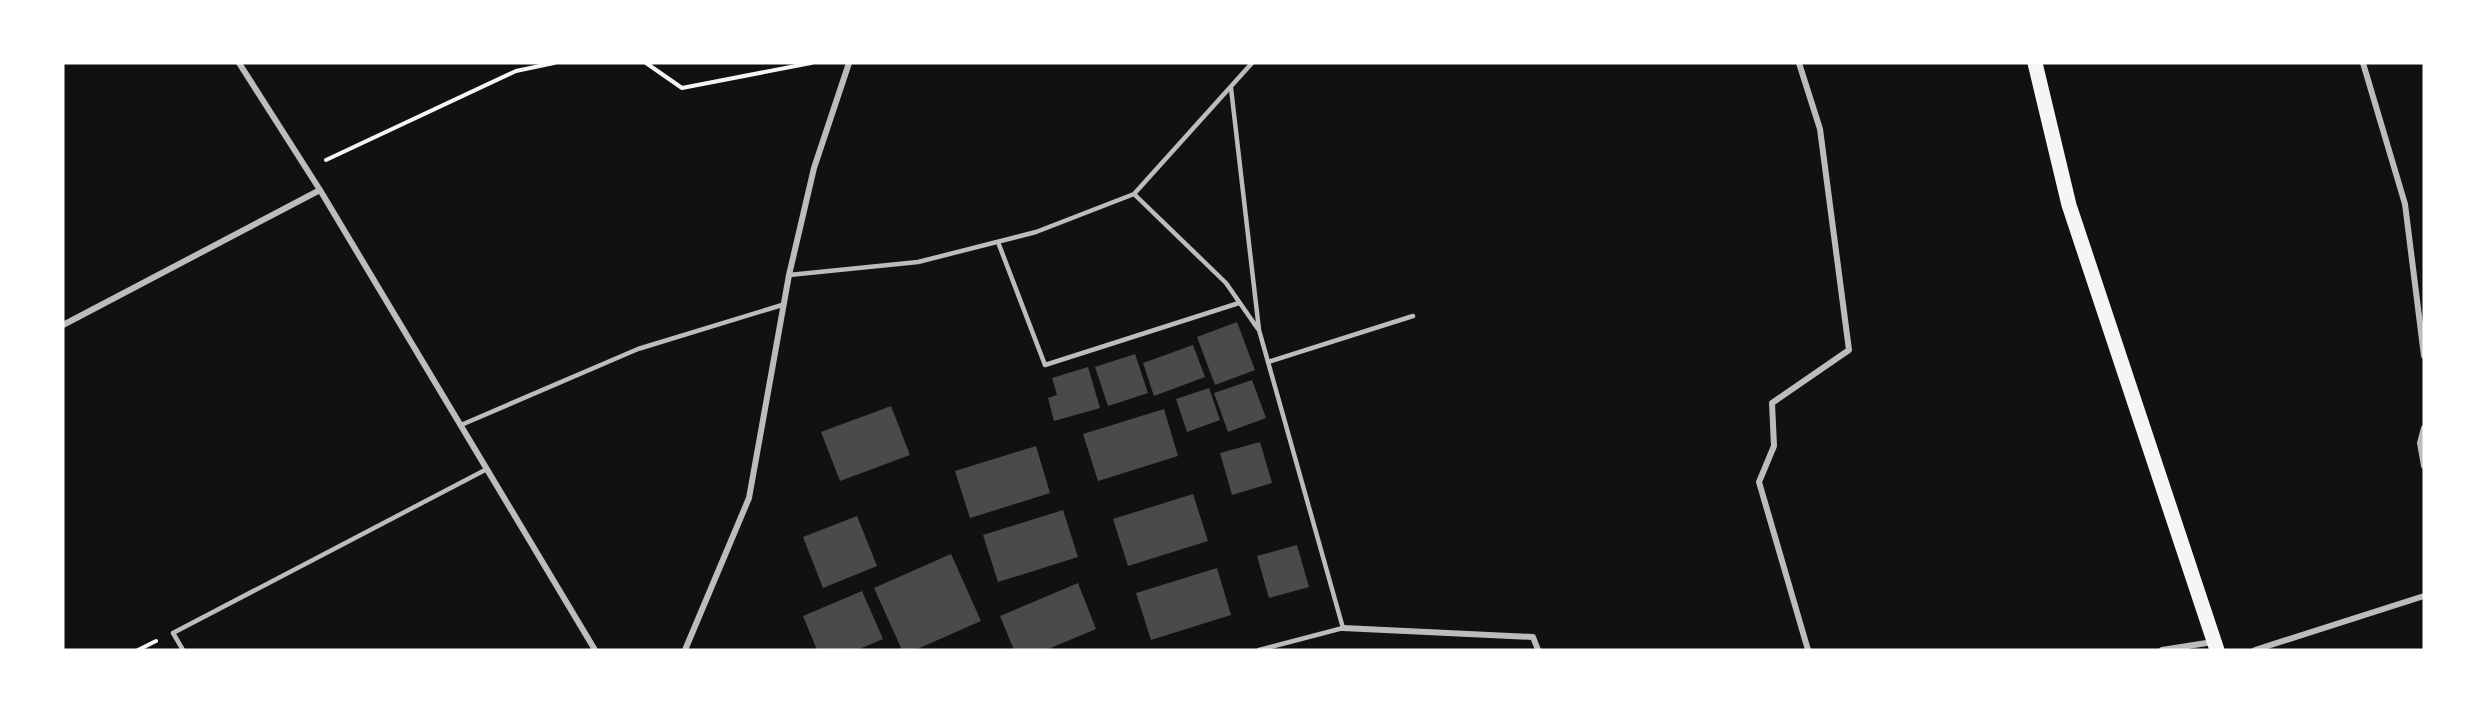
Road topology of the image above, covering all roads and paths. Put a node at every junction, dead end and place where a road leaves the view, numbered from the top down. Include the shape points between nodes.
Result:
1 (239, 63) edge
2 (554, 63) edge
3 (646, 63) edge
4 (811, 63) edge
5 (849, 63) edge
6 (1252, 63) edge
7 (1799, 63) edge
8 (2035, 63) edge
9 (2363, 63) edge
10 (1231, 88) junction
11 (306, 169) junction
12 (320, 190) junction
13 (1134, 194) junction
14 (998, 242) junction
15 (789, 275) junction
16 (1239, 303) junction
17 (782, 305) junction
18 (1413, 316) dead end
19 (63, 325) edge
20 (1259, 330) junction
21 (2424, 356) edge
22 (1268, 362) junction
23 (460, 425) junction
24 (2424, 428) edge
25 (2424, 466) edge
26 (487, 469) junction
27 (2424, 596) edge
28 (1343, 628) junction
29 (2215, 646) edge
30 (183, 650) edge
31 (596, 650) edge
32 (685, 650) edge
33 (1259, 650) edge
34 (1538, 650) edge
35 (1808, 650) edge
36 (2162, 650) edge
37 (2255, 650) edge

1 - 11 street
2 - 11 path via 516,71
3 - 4 path via 682,88
5 - 15 street via 814,168
6 - 10 lane
7 - 35 street via 1820,129 1849,350 1772,403 1774,446 1759,482
8 - 29 main road via 2069,205
9 - 21 street via 2405,204
10 - 13 lane
10 - 20 lane
11 - 12 street
12 - 19 street
12 - 23 street
13 - 14 lane via 1036,232
13 - 16 lane via 1226,284
14 - 15 lane via 918,262
14 - 16 lane via 1045,365
15 - 17 street
16 - 20 lane
17 - 23 lane via 638,349
17 - 32 street via 749,498
18 - 22 lane
20 - 22 lane
22 - 28 lane
23 - 26 street
24 - 25 street via 2420,443
26 - 30 lane via 173,633
26 - 31 street
27 - 37 street
28 - 33 lane
28 - 34 street via 1533,637
29 - 36 street

